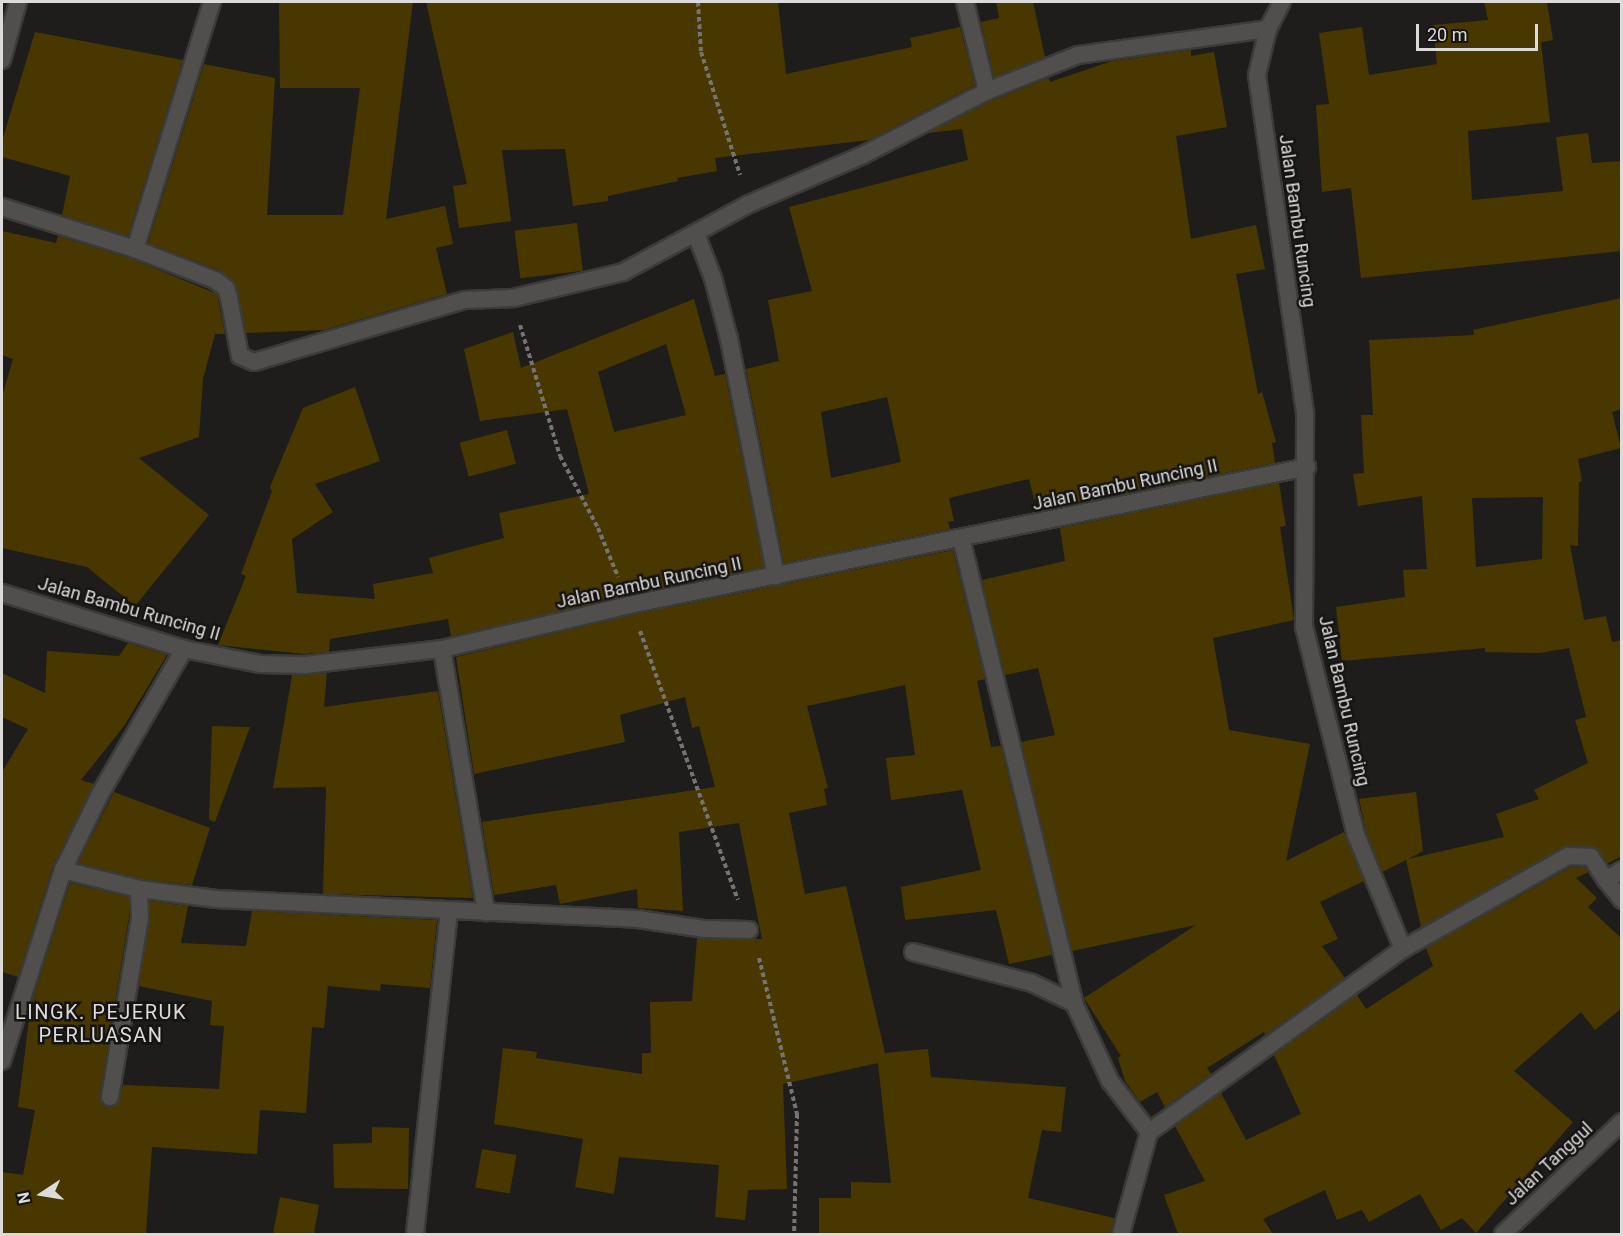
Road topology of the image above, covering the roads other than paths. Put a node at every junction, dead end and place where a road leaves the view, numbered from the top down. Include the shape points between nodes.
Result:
1 (18, 2) edge
2 (212, 2) edge
3 (965, 2) edge
4 (1287, 3) edge
5 (1268, 29) junction
6 (2, 60) edge
7 (987, 92) junction
8 (2, 207) edge
9 (696, 234) junction
10 (135, 249) junction
11 (1306, 467) junction
12 (961, 538) junction
13 (776, 576) junction
14 (2, 593) edge
15 (184, 649) junction
16 (441, 649) junction
17 (63, 870) junction
18 (1622, 870) edge
19 (1606, 880) junction
20 (139, 889) junction
21 (1622, 900) edge
22 (449, 911) junction
23 (486, 912) junction
24 (750, 930) road end
25 (1403, 949) junction
26 (913, 952) dead end
27 (1074, 1003) junction
28 (3, 1054) edge
29 (110, 1097) dead end
30 (1622, 1122) edge
31 (1149, 1132) junction
32 (415, 1234) edge
33 (1121, 1234) edge
34 (1503, 1234) edge

1 - 6 street
2 - 10 street
3 - 7 street
4 - 5 street, Jalan Bambu Runcing
5 - 7 street via 1078,55
5 - 11 street, Jalan Bambu Runcing via 1257,75 1305,413
7 - 9 street via 863,155 749,204
8 - 10 street
9 - 10 street via 623,272 513,298 464,300 254,362 240,356 226,288 215,279
9 - 13 street via 713,278 729,339
11 - 12 street, Jalan Bambu Runcing II
11 - 25 street, Jalan Bambu Runcing via 1304,627 1356,835
12 - 13 street, Jalan Bambu Runcing II
12 - 27 street
13 - 16 street, Jalan Bambu Runcing II
14 - 15 street, Jalan Bambu Runcing II
15 - 16 street, Jalan Bambu Runcing II via 260,664 305,665
15 - 17 street via 100,794
16 - 23 street
17 - 20 street
17 - 28 street
18 - 19 street
19 - 21 street
19 - 25 street via 1591,857 1568,856
20 - 22 street via 216,899
20 - 29 street via 140,918
22 - 23 street
22 - 32 street
23 - 24 street
25 - 31 street
26 - 27 street via 1032,983
27 - 31 street via 1110,1081
30 - 34 street, Jalan Tanggul
31 - 33 street

